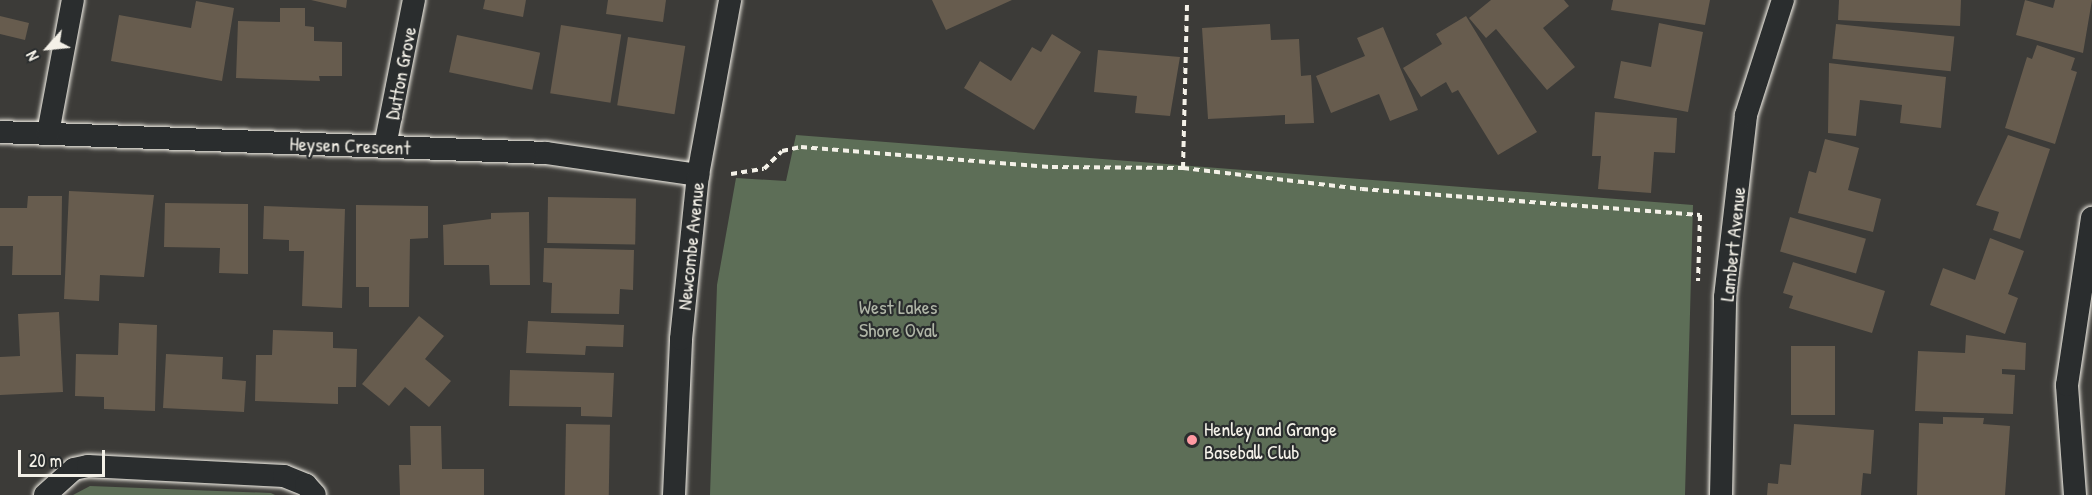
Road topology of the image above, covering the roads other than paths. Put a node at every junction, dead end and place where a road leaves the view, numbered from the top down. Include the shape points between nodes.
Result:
1 (73, 0) edge
2 (414, 0) edge
3 (730, 0) edge
4 (1783, 0) edge
5 (0, 132) edge
6 (48, 133) junction
7 (385, 146) junction
8 (698, 175) junction
9 (2092, 218) edge
10 (45, 495) edge
11 (315, 495) edge
12 (674, 495) edge
13 (1721, 495) edge
14 (2075, 495) edge

1 - 6 street
2 - 7 street, Dutton Grove
3 - 8 street, Newcombe Avenue
4 - 13 street, Lambert Avenue via 1746,115 1725,297
5 - 6 street, Heysen Crescent
6 - 7 street, Heysen Crescent
7 - 8 street, Heysen Crescent via 546,153
8 - 12 street, Newcombe Avenue via 681,339
9 - 14 street via 2067,385
10 - 11 street via 74,469 88,466 284,476 306,484

